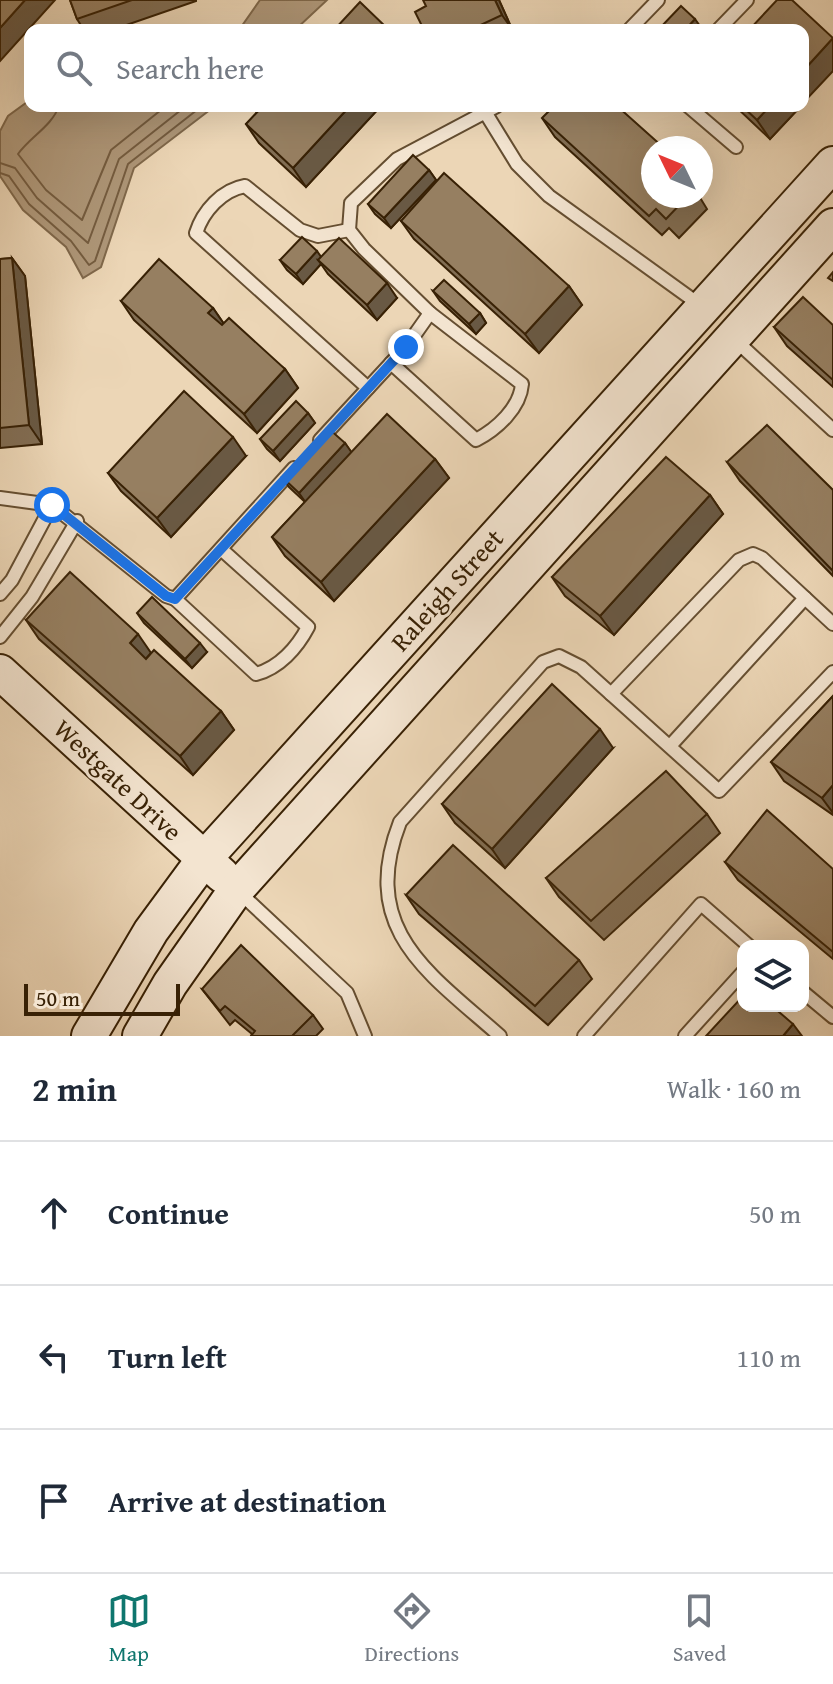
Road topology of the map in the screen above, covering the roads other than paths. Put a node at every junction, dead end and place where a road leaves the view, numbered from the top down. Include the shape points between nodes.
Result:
1 (658, 0) edge
2 (747, 0) edge
3 (635, 24) edge
4 (724, 24) edge
5 (485, 112) joint
6 (695, 112) edge
7 (736, 147) dead end
8 (833, 164) edge
9 (833, 226) edge
10 (349, 230) junction
11 (703, 307) junction
12 (430, 313) junction
13 (732, 336) junction
14 (391, 363) junction
15 (368, 388) junction
16 (833, 430) edge
17 (311, 450) edge
18 (301, 461) edge
19 (0, 498) edge
20 (52, 505) junction
21 (77, 521) junction
22 (221, 549) junction
23 (0, 594) edge
24 (805, 598) junction
25 (175, 599) junction
26 (833, 624) edge
27 (0, 637) edge
28 (0, 672) edge
29 (833, 672) edge
30 (611, 694) junction
31 (670, 746) junction
32 (204, 859) junction
33 (236, 890) junction
34 (742, 940) edge
35 (737, 979) edge
36 (809, 997) edge
37 (833, 1017) edge
38 (89, 1036) edge
39 (140, 1036) edge
40 (365, 1036) edge
41 (500, 1036) edge
42 (584, 1036) edge
43 (685, 1036) edge

1 - 3 lane
2 - 4 lane
5 - 10 lane via 397,159 351,203
5 - 11 lane via 517,164 549,196
6 - 7 lane
8 - 11 street, Raleigh Street
9 - 13 street, Raleigh Street
10 - 12 lane
10 - 15 lane via 318,236 300,230 245,186 230,188 200,220 196,233
11 - 32 street, Raleigh Street
12 - 14 lane
12 - 14 lane via 522,384 521,399 476,440
13 - 16 lane
13 - 33 street, Raleigh Street
14 - 15 lane
15 - 17 lane
18 - 22 lane
19 - 20 lane
20 - 21 lane
20 - 23 lane
21 - 25 lane
21 - 27 lane via 32,597
22 - 25 lane
22 - 25 lane via 308,627 300,642 271,670 256,674
24 - 26 lane
24 - 30 lane via 762,558 753,554 739,560
24 - 31 lane
28 - 32 street, Westgate Drive
29 - 31 lane via 719,791
30 - 31 lane
30 - 41 lane via 569,658 543,662 400,822 391,844 390,914 404,943 427,971
32 - 33 street, Westgate Drive
32 - 38 street, Raleigh Street via 151,931
33 - 39 street, Raleigh Street
33 - 40 lane via 347,993
34 - 42 lane via 701,904
35 - 43 lane
36 - 37 lane

